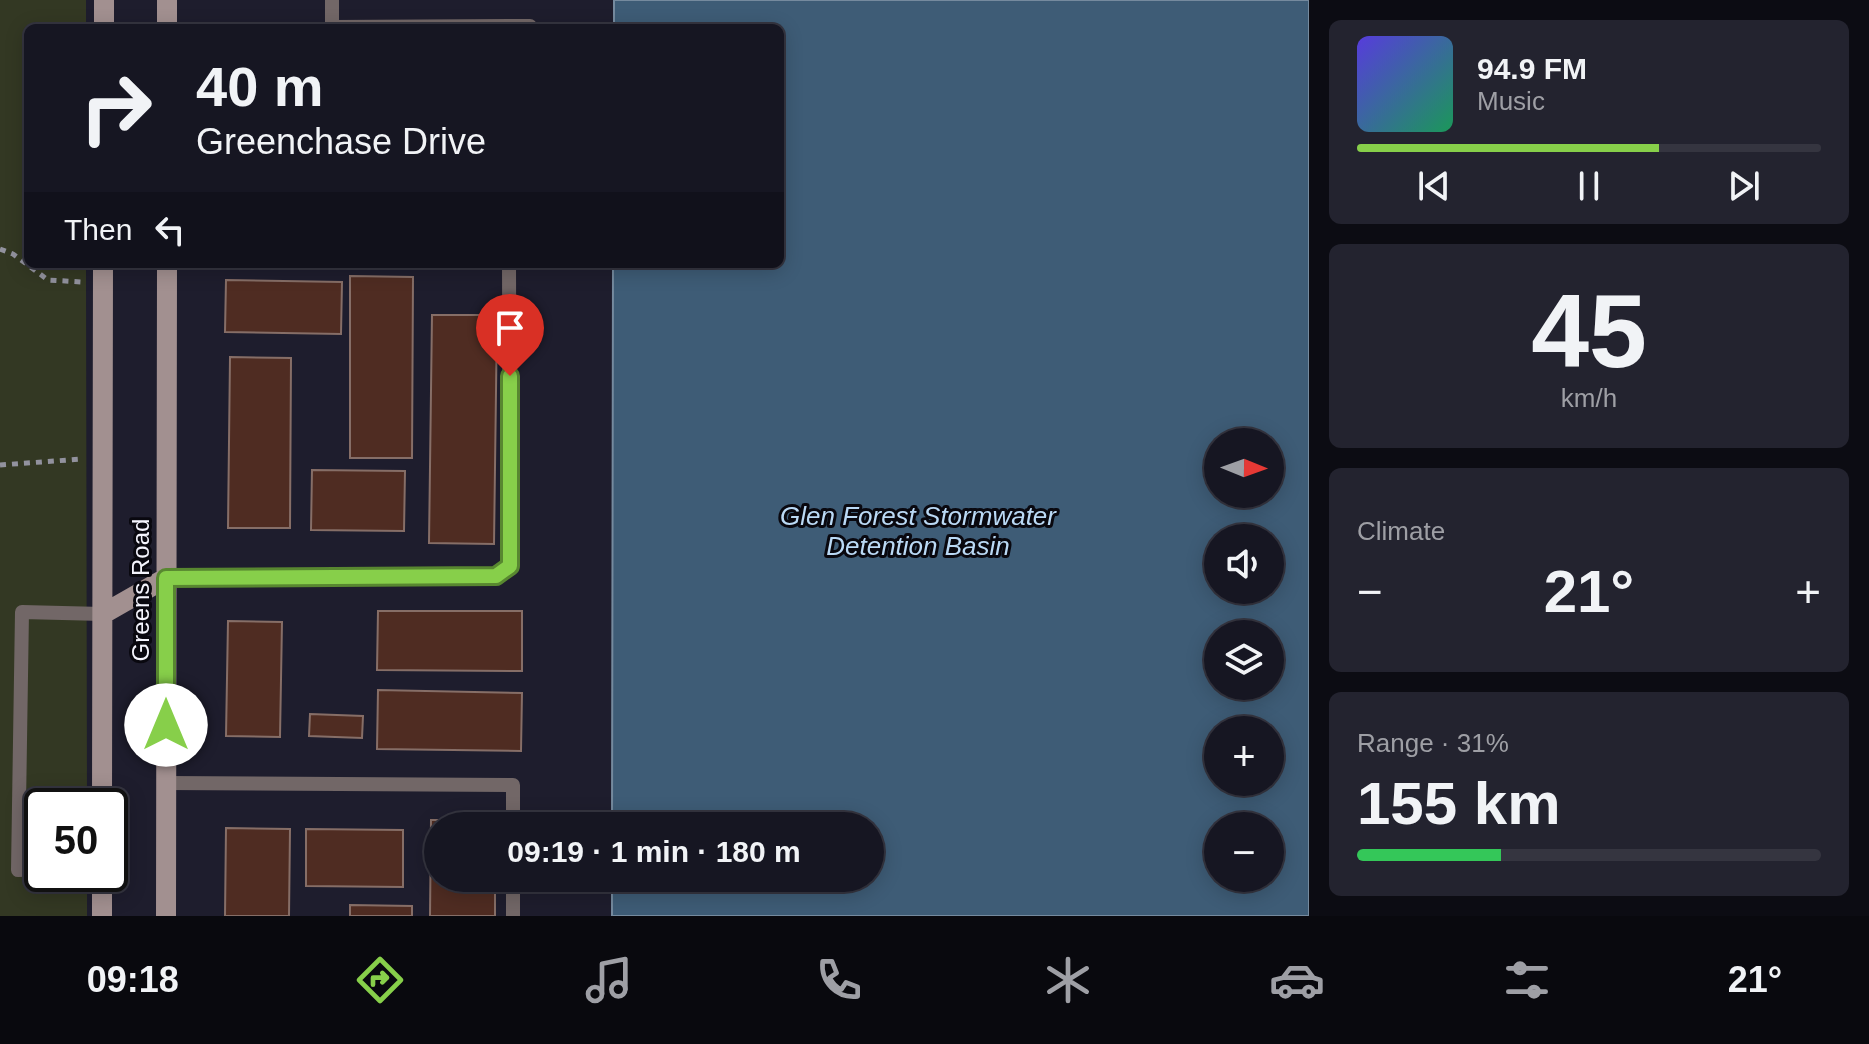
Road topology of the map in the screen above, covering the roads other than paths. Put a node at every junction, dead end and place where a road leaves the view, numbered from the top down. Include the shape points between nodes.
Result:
1 (104, 0) edge
2 (167, 0) edge
3 (332, 0) edge
4 (104, 24) edge
5 (167, 24) edge
6 (332, 24) edge
7 (167, 268) edge
8 (509, 268) edge
9 (103, 272) edge
10 (166, 578) junction
11 (103, 614) junction
12 (166, 783) junction
13 (102, 788) edge
14 (513, 812) edge
15 (24, 870) edge
16 (102, 892) edge
17 (513, 892) edge
18 (102, 916) edge
19 (166, 916) edge
20 (513, 916) edge

1 - 4 main road
2 - 5 main road
3 - 6 lane
7 - 10 main road, Greens Road
8 - 10 lane via 510,566 505,572
9 - 11 main road, Greens Road
10 - 11 main road
10 - 12 main road, Greens Road
11 - 13 main road, Greens Road
11 - 15 lane via 22,612 18,870
12 - 14 lane via 513,785
12 - 19 main road, Greens Road
16 - 18 main road
17 - 20 lane

